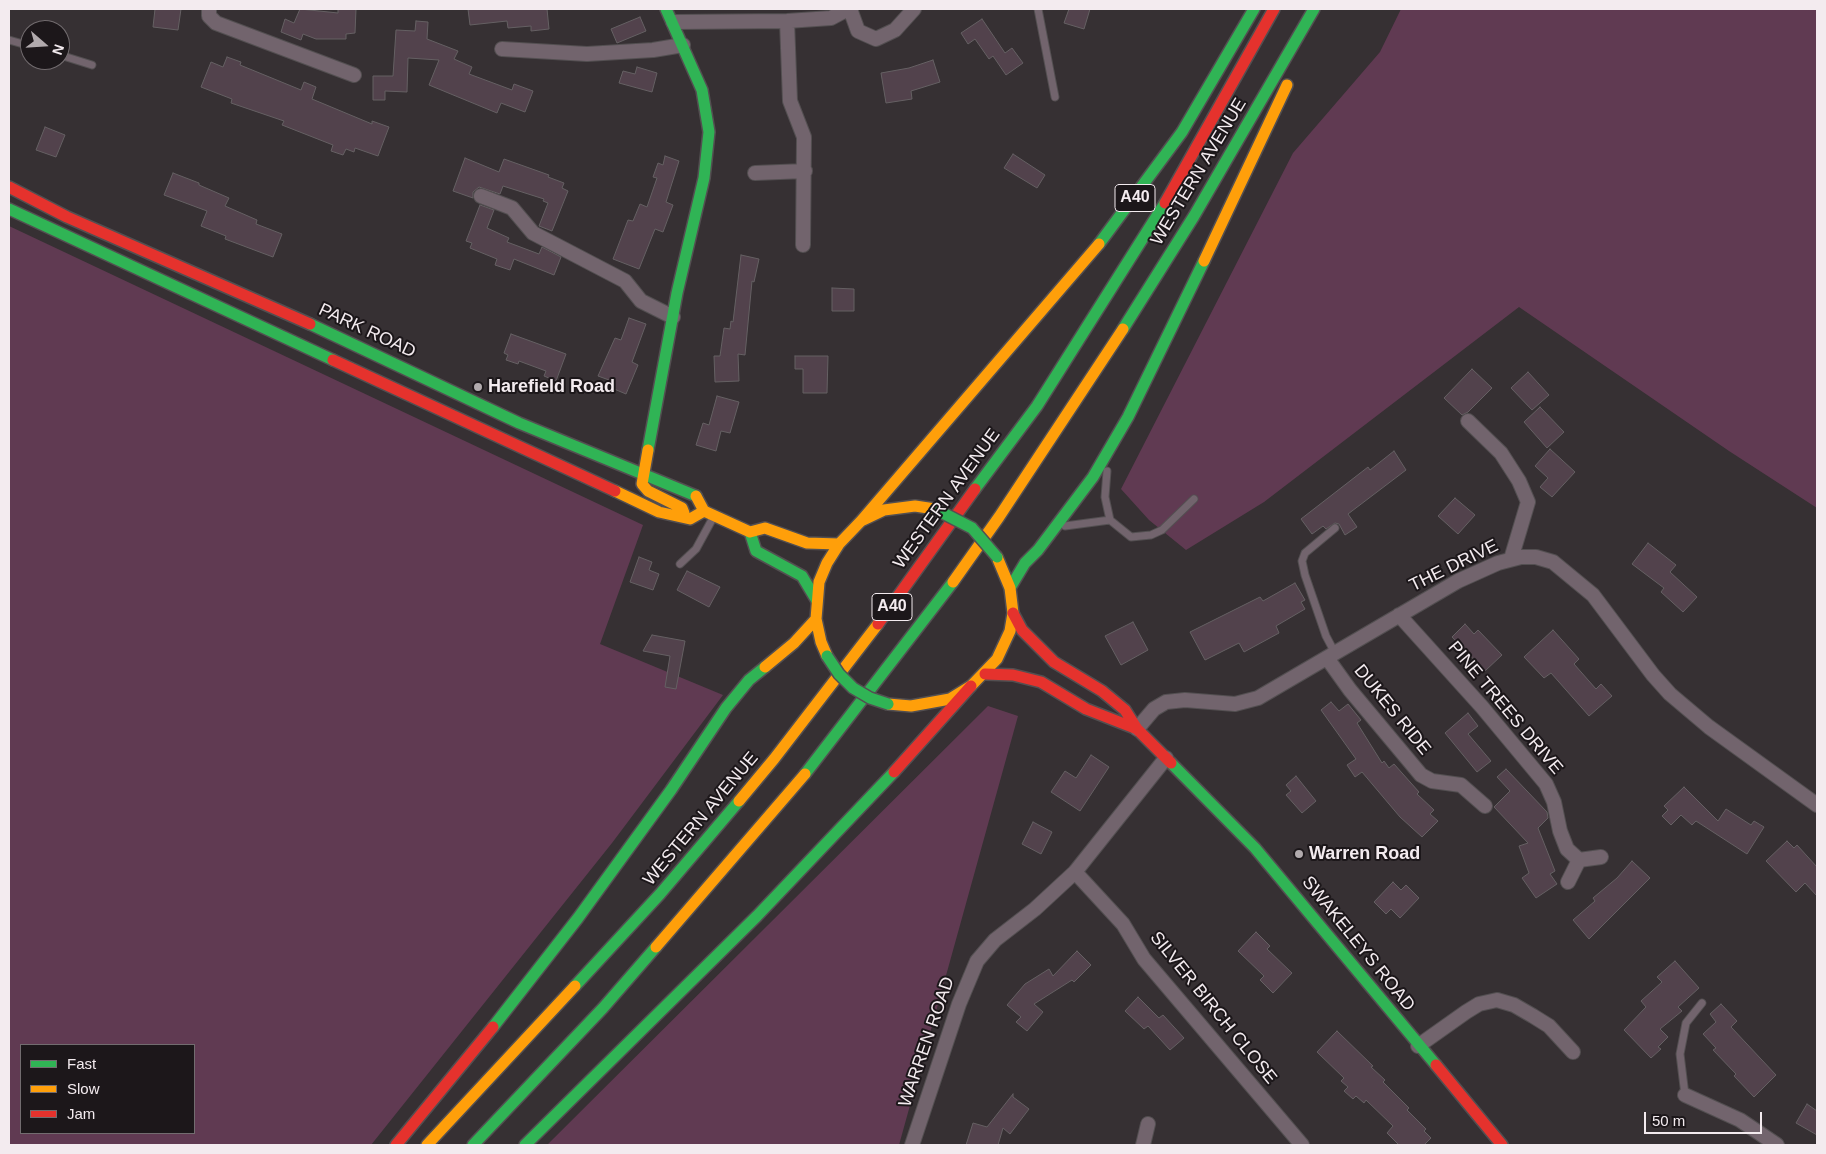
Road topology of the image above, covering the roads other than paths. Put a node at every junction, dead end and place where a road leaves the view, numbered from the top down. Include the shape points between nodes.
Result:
1 (209, 9) edge
2 (666, 9) edge
3 (849, 9) edge
4 (914, 9) edge
5 (1038, 9) edge
6 (1254, 9) edge
7 (1274, 9) edge
8 (1314, 9) edge
9 (1320, 9) edge
10 (787, 21) junction
11 (673, 22) junction
12 (683, 45) junction
13 (502, 49) dead end
14 (70, 58) edge
15 (92, 65) dead end
16 (354, 75) dead end
17 (1055, 97) dead end
18 (805, 171) junction
19 (755, 174) dead end
20 (9, 187) edge
21 (481, 196) dead end
22 (9, 209) edge
23 (803, 245) dead end
24 (673, 317) junction
25 (1468, 421) dead end
26 (1109, 451) junction
27 (643, 475) junction
28 (1194, 499) dead end
29 (709, 514) junction
30 (684, 516) junction
31 (1110, 520) junction
32 (861, 521) junction
33 (1056, 526) junction
34 (1335, 528) dead end
35 (750, 532) junction
36 (839, 544) junction
37 (1512, 558) junction
38 (680, 564) dead end
39 (1010, 588) junction
40 (817, 601) junction
41 (1013, 613) junction
42 (1399, 615) junction
43 (816, 619) junction
44 (1331, 655) junction
45 (985, 674) junction
46 (971, 686) junction
47 (1137, 729) junction
48 (1166, 758) junction
49 (1817, 804) edge
50 (1484, 806) dead end
51 (1601, 857) dead end
52 (1579, 860) junction
53 (1075, 872) junction
54 (1568, 882) dead end
55 (1702, 1003) dead end
56 (1418, 1046) junction
57 (1573, 1052) dead end
58 (1685, 1095) joint
59 (1148, 1124) dead end
60 (396, 1145) edge
61 (427, 1145) edge
62 (473, 1145) edge
63 (524, 1145) edge
64 (912, 1145) edge
65 (1142, 1145) edge
66 (1302, 1145) edge
67 (1502, 1145) edge
68 (1777, 1145) edge

1 - 16 street via 208,16 216,23
2 - 11 main road
3 - 4 street via 858,31 876,38 895,30
3 - 10 street via 832,18
5 - 17 lane
6 - 32 main road, A40 via 1182,132 1109,232
7 - 61 main road, WESTERN AVENUE / A40 via 1167,200 1037,406 896,602 774,759 660,894
8 - 62 main road, WESTERN AVENUE / A40 via 1194,216 1116,341 999,517 924,622 804,776 603,1008
9 - 26 main road via 1261,143
10 - 11 street
10 - 18 street via 790,101 804,137
11 - 12 main road
12 - 13 street via 587,54
12 - 24 main road via 702,90 709,132 704,178
14 - 15 lane
18 - 19 street
18 - 23 street
20 - 27 main road, PARK ROAD via 67,217 296,317 519,423
21 - 24 street via 512,208 533,233 625,281 641,301
22 - 30 main road via 623,500
24 - 27 main road
25 - 37 street via 1501,454 1528,502
26 - 31 lane via 1105,497
26 - 33 main road
27 - 29 main road, PARK ROAD via 698,497
27 - 30 main road via 645,488 682,508
28 - 31 lane via 1162,530 1151,535 1131,537
29 - 30 main road via 690,519
29 - 35 main road, PARK ROAD
29 - 38 lane via 698,545
31 - 33 lane
32 - 36 main road
32 - 39 main road, bridge via 900,506 935,509 954,517 972,528 997,557
33 - 39 main road via 1025,563
34 - 44 lane via 1305,553 1302,561
35 - 36 main road, PARK ROAD via 765,528 807,543
35 - 40 main road via 756,551 802,576
36 - 40 main road via 819,582
37 - 42 street, THE DRIVE via 1458,581
37 - 49 street, THE DRIVE via 1545,558 1570,574 1593,596 1670,694 1714,731
39 - 41 main road
40 - 43 main road
41 - 45 main road via 1005,645
41 - 47 main road, SWAKELEYS ROAD via 1035,645 1054,662 1102,691 1124,710
42 - 44 street, THE DRIVE
42 - 52 street, PINE TREES DRIVE via 1546,784 1563,840
43 - 46 main road, bridge via 820,642 839,674 870,698 888,704 933,704 950,699
43 - 60 main road via 794,643 750,680 726,708 666,797 566,933
44 - 47 street, THE DRIVE via 1273,691 1245,702 1166,702 1154,709
44 - 50 street, DUKES RIDE via 1350,690 1421,775 1432,781 1461,785
45 - 46 main road
45 - 47 main road, SWAKELEYS ROAD via 1013,675 1041,682 1086,709
46 - 63 main road via 897,769 756,916
47 - 48 main road, SWAKELEYS ROAD
48 - 53 street, WARREN ROAD
48 - 56 main road, SWAKELEYS ROAD via 1216,806 1281,878
51 - 52 street
52 - 54 street
53 - 64 street, WARREN ROAD via 995,940 977,962 959,1004
53 - 66 street, SILVER BIRCH CLOSE via 1123,924 1144,959
55 - 58 lane via 1686,1023 1680,1054
56 - 57 street via 1466,1012 1497,1000 1514,1005 1541,1021
56 - 67 main road, SWAKELEYS ROAD
58 - 68 street via 1740,1120
59 - 65 street

